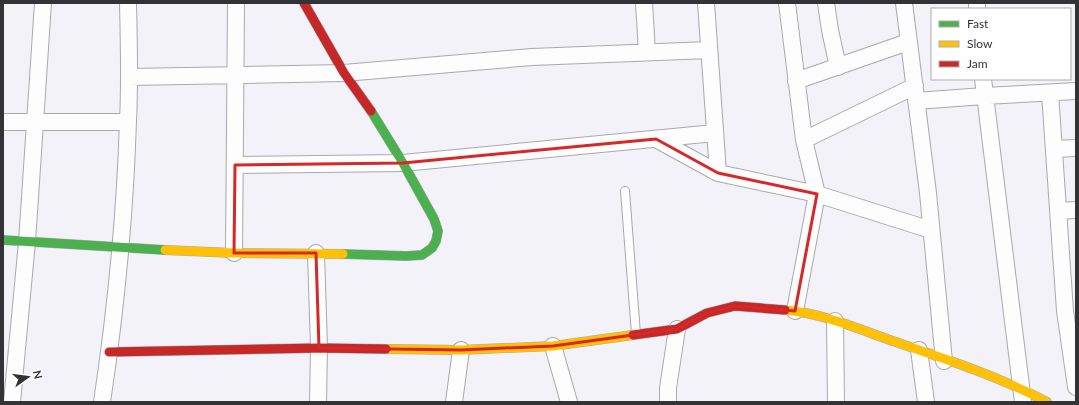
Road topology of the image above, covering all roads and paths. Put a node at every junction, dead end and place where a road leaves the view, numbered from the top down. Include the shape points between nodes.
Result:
1 (43, 3) edge
2 (128, 3) edge
3 (236, 3) edge
4 (304, 3) edge
5 (644, 3) edge
6 (706, 3) edge
7 (787, 3) edge
8 (826, 3) edge
9 (904, 3) edge
10 (908, 42) junction
11 (709, 50) junction
12 (647, 52) junction
13 (838, 67) junction
14 (344, 73) junction
15 (236, 74) junction
16 (129, 77) junction
17 (983, 80) edge
18 (796, 81) junction
19 (1076, 91) edge
20 (1050, 92) junction
21 (915, 94) junction
22 (984, 96) junction
23 (3, 122) edge
24 (35, 122) junction
25 (128, 122) junction
26 (715, 133) junction
27 (656, 139) junction
28 (804, 140) junction
29 (1076, 148) edge
30 (1054, 149) junction
31 (403, 163) junction
32 (235, 165) junction
33 (718, 173) junction
34 (625, 191) dead end
35 (817, 194) junction
36 (1076, 210) edge
37 (1058, 211) junction
38 (931, 230) junction
39 (3, 240) edge
40 (27, 242) junction
41 (120, 248) junction
42 (234, 253) junction
43 (316, 253) junction
44 (1069, 268) edge
45 (1070, 310) edge
46 (795, 311) junction
47 (835, 321) junction
48 (676, 329) junction
49 (636, 334) junction
50 (553, 346) junction
51 (319, 348) junction
52 (461, 350) junction
53 (919, 350) junction
54 (109, 352) junction
55 (944, 361) junction
56 (1076, 387) edge
57 (1022, 395) edge
58 (12, 402) edge
59 (102, 402) edge
60 (318, 402) edge
61 (454, 402) edge
62 (568, 402) edge
63 (668, 402) edge
64 (836, 402) edge
65 (926, 402) edge
66 (1047, 402) edge

1 - 24 street
2 - 16 street
3 - 15 street
4 - 14 street
5 - 12 street
6 - 11 street
7 - 18 street
8 - 13 street
9 - 10 street
10 - 13 street
10 - 21 street
11 - 12 street
11 - 26 street
12 - 14 street via 532,57
13 - 18 street
14 - 15 street
14 - 31 street
15 - 16 street
15 - 32 street
16 - 25 street
17 - 22 street
18 - 28 street
19 - 20 street
20 - 22 street
20 - 30 street
21 - 22 street
21 - 28 street
21 - 38 street
22 - 57 street
23 - 24 street
24 - 25 street
24 - 40 street
25 - 41 street
26 - 27 street
26 - 33 street
27 - 31 street
27 - 33 street
28 - 35 street
29 - 30 street
30 - 37 street
31 - 32 street
31 - 43 street via 434,219 438,231 432,248 422,255 406,256
32 - 42 street
33 - 35 street
34 - 49 lane
35 - 38 street
35 - 46 street
36 - 37 street
37 - 44 street
38 - 55 street
39 - 40 street
40 - 41 street
40 - 58 street
41 - 42 street
41 - 54 street
42 - 43 street
43 - 51 street
44 - 45 street
45 - 56 street
46 - 47 street
46 - 48 street via 736,306 707,313
47 - 53 street
47 - 64 street
48 - 49 street
48 - 63 street
49 - 50 street
50 - 52 street
50 - 62 street
51 - 52 street
51 - 54 street
51 - 60 street
52 - 61 street
53 - 55 street
53 - 65 street
54 - 59 street
55 - 57 street
57 - 66 street

